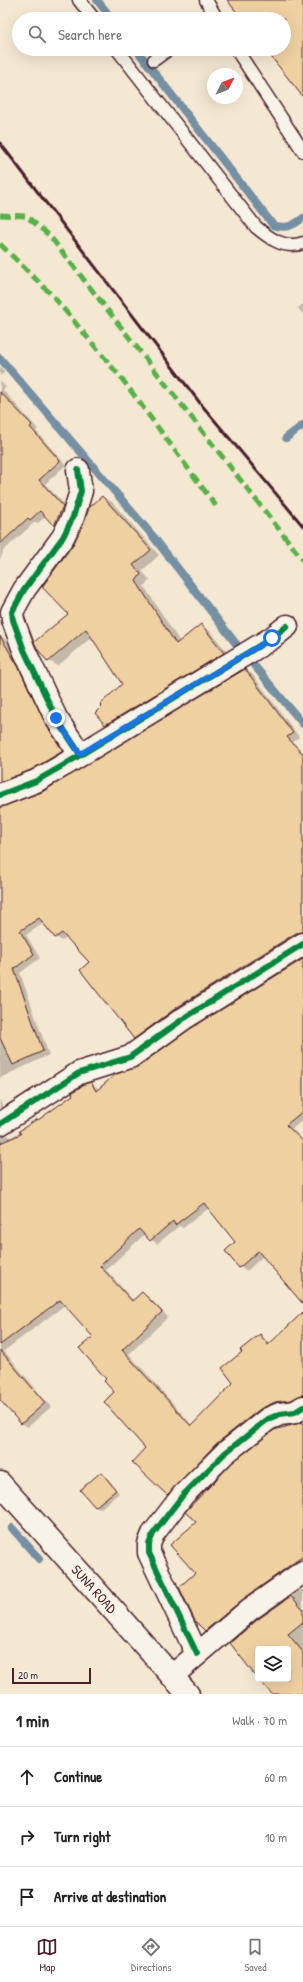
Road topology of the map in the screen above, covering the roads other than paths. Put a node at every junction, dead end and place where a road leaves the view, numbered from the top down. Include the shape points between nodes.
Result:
1 (79, 0) edge
2 (206, 0) edge
3 (88, 12) edge
4 (210, 12) edge
5 (122, 56) edge
6 (159, 56) edge
7 (241, 56) edge
8 (154, 60) dead end
9 (303, 151) edge
10 (303, 243) edge
11 (78, 470) dead end
12 (287, 626) dead end
13 (80, 754) junction
14 (0, 795) edge
15 (303, 944) edge
16 (0, 1124) edge
17 (303, 1408) edge
18 (0, 1483) edge
19 (303, 1572) edge
20 (197, 1654) junction
21 (172, 1676) junction
22 (188, 1694) edge

1 - 3 lane
2 - 4 lane
5 - 10 lane via 256,227 277,242 290,245
6 - 8 lane
7 - 9 lane
11 - 13 street via 81,491 73,517 63,537 24,590 12,612 24,650 56,718
12 - 13 street via 272,638
13 - 14 street via 36,781
15 - 16 street via 183,1019 134,1054 80,1073
17 - 20 street via 268,1419 225,1453 182,1495 153,1534 149,1553
18 - 21 street, SUNA ROAD
19 - 20 street via 249,1610
20 - 21 street
21 - 22 street, SUNA ROAD

